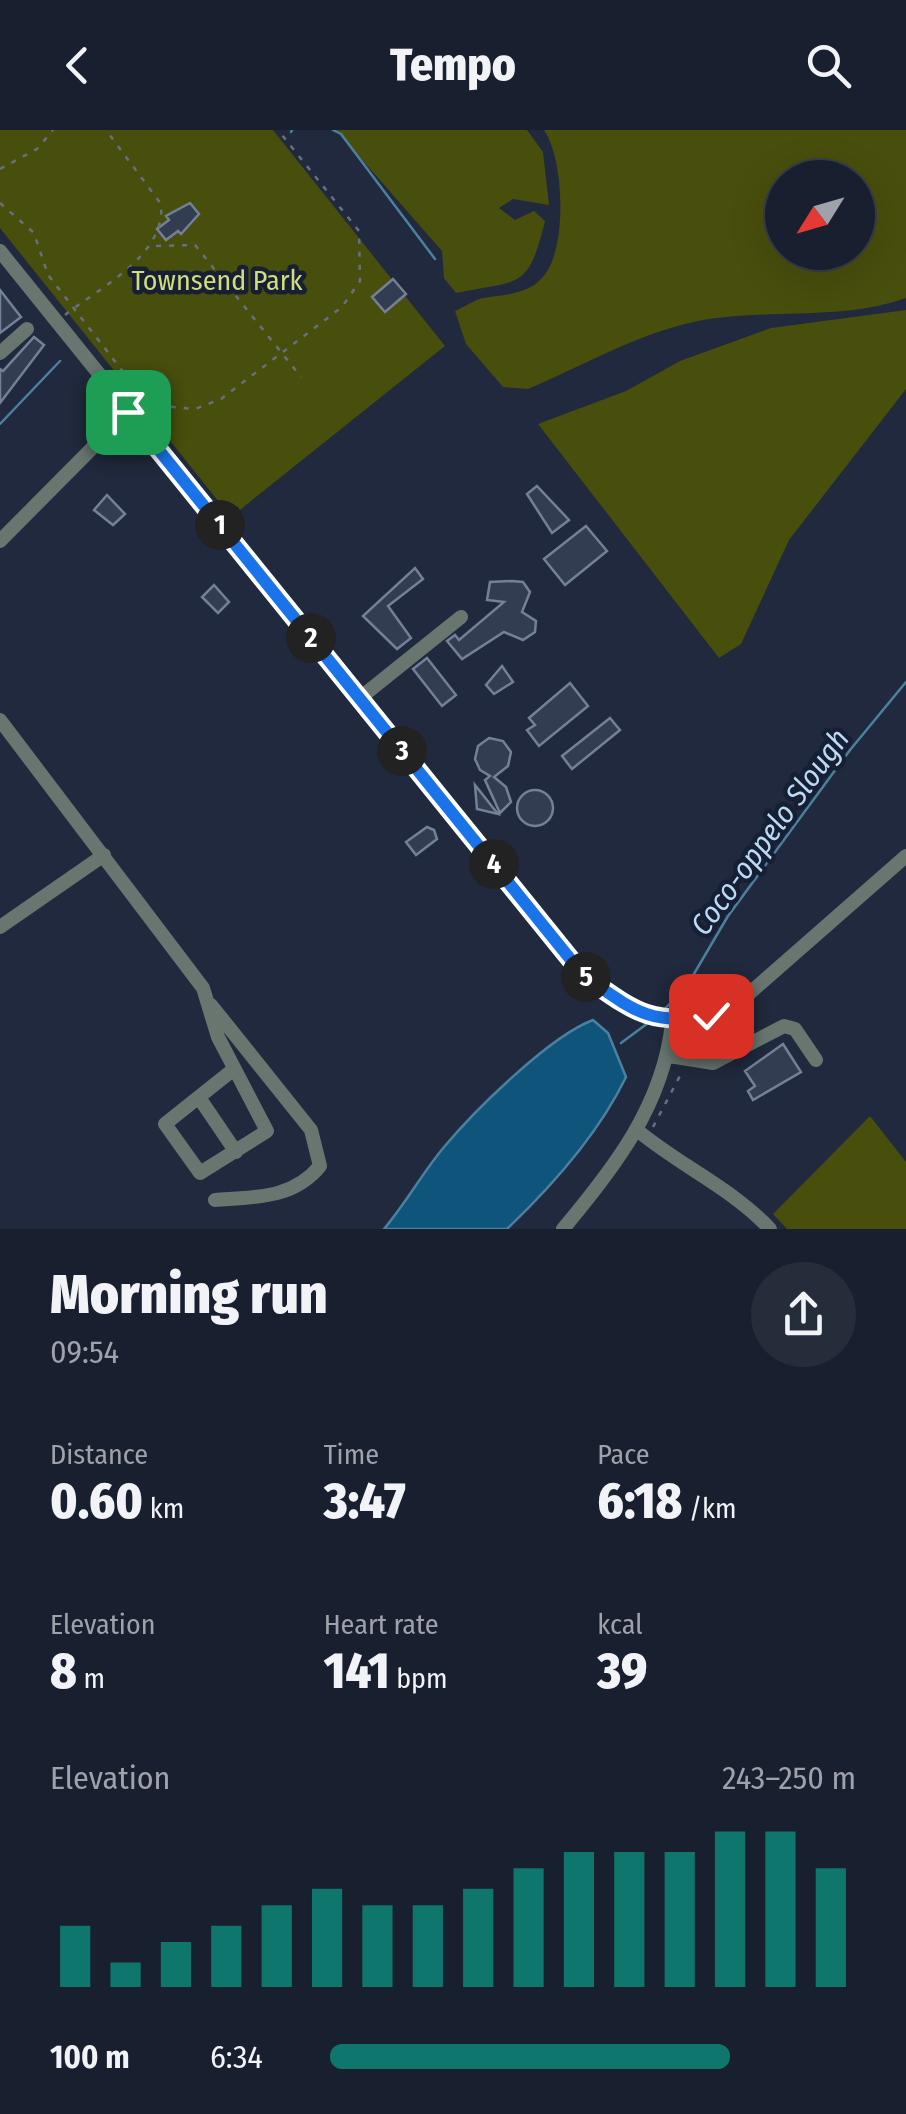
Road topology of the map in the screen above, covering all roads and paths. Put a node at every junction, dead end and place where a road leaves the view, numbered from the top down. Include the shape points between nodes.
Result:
1 (53, 130) edge
2 (106, 130) edge
3 (278, 130) edge
4 (0, 169) edge
5 (0, 202) edge
6 (154, 246) junction
7 (0, 251) edge
8 (71, 310) junction
9 (56, 322) junction
10 (26, 330) dead end
11 (280, 352) junction
12 (0, 353) edge
13 (301, 377) dead end
14 (128, 412) junction
15 (0, 541) edge
16 (460, 617) dead end
17 (360, 698) junction
18 (0, 720) edge
19 (104, 855) junction
20 (906, 856) edge
21 (0, 927) edge
22 (207, 1000) junction
23 (672, 1022) junction
24 (668, 1056) junction
25 (816, 1060) dead end
26 (234, 1069) junction
27 (200, 1098) junction
28 (637, 1130) junction
29 (236, 1152) junction
30 (215, 1200) dead end
31 (564, 1229) edge
32 (770, 1229) edge

1 - 4 path via 37,149
2 - 6 path via 161,204
3 - 11 path via 359,231 362,258 360,282 342,308
5 - 8 path via 34,233 48,275
6 - 8 path
6 - 11 path via 195,245
7 - 9 street
8 - 9 path
8 - 11 path via 139,388 160,406 180,411 221,398
9 - 14 street
10 - 12 street
11 - 13 path
14 - 15 street
14 - 17 street
16 - 17 street
17 - 23 street via 584,976 642,1016
18 - 19 street
19 - 21 street
19 - 22 street
20 - 23 street via 736,1005
22 - 26 street
22 - 30 street via 311,1130 320,1166 278,1196
23 - 24 street
24 - 25 street via 713,1063 784,1026 794,1029
24 - 28 street
26 - 27 street
26 - 29 street via 267,1130
27 - 29 street
27 - 29 street via 165,1124 200,1173
28 - 31 street
28 - 32 street via 722,1187

